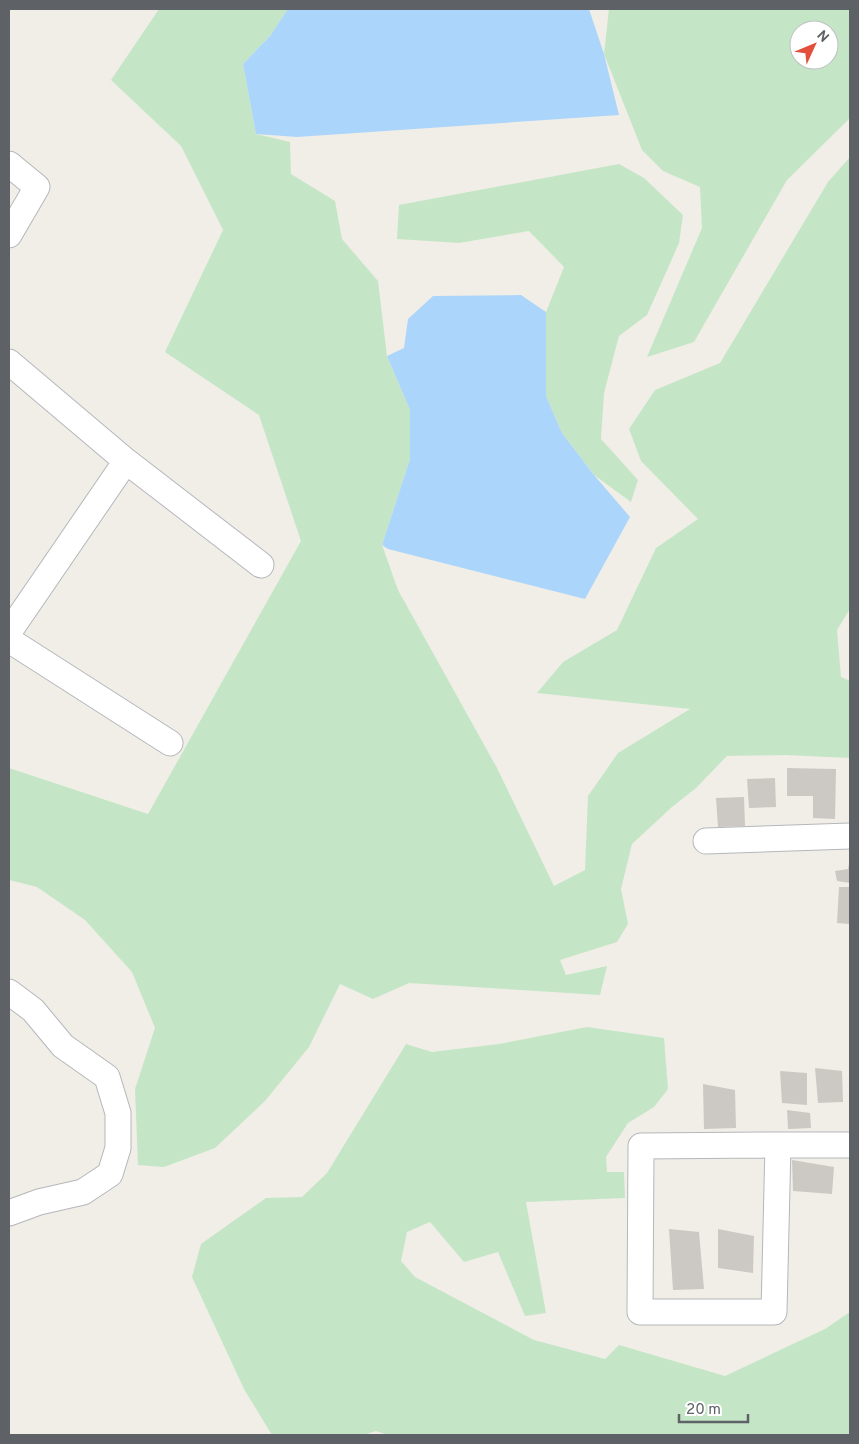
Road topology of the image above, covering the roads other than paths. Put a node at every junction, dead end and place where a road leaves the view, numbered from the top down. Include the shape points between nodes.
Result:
1 (9, 164) edge
2 (9, 235) edge
3 (9, 362) edge
4 (126, 461) junction
5 (261, 564) dead end
6 (9, 632) edge
7 (9, 640) edge
8 (170, 743) dead end
9 (850, 836) edge
10 (706, 841) dead end
11 (9, 992) edge
12 (778, 1145) junction
13 (850, 1145) edge
14 (9, 1213) edge

1 - 2 street via 37,187
3 - 4 street
4 - 5 street
4 - 6 street
7 - 8 street
9 - 10 street
11 - 14 street via 33,1010 63,1046 108,1077 118,1113 118,1148 110,1174 83,1192
12 - 12 street via 641,1146 640,1312 774,1312
12 - 13 street

